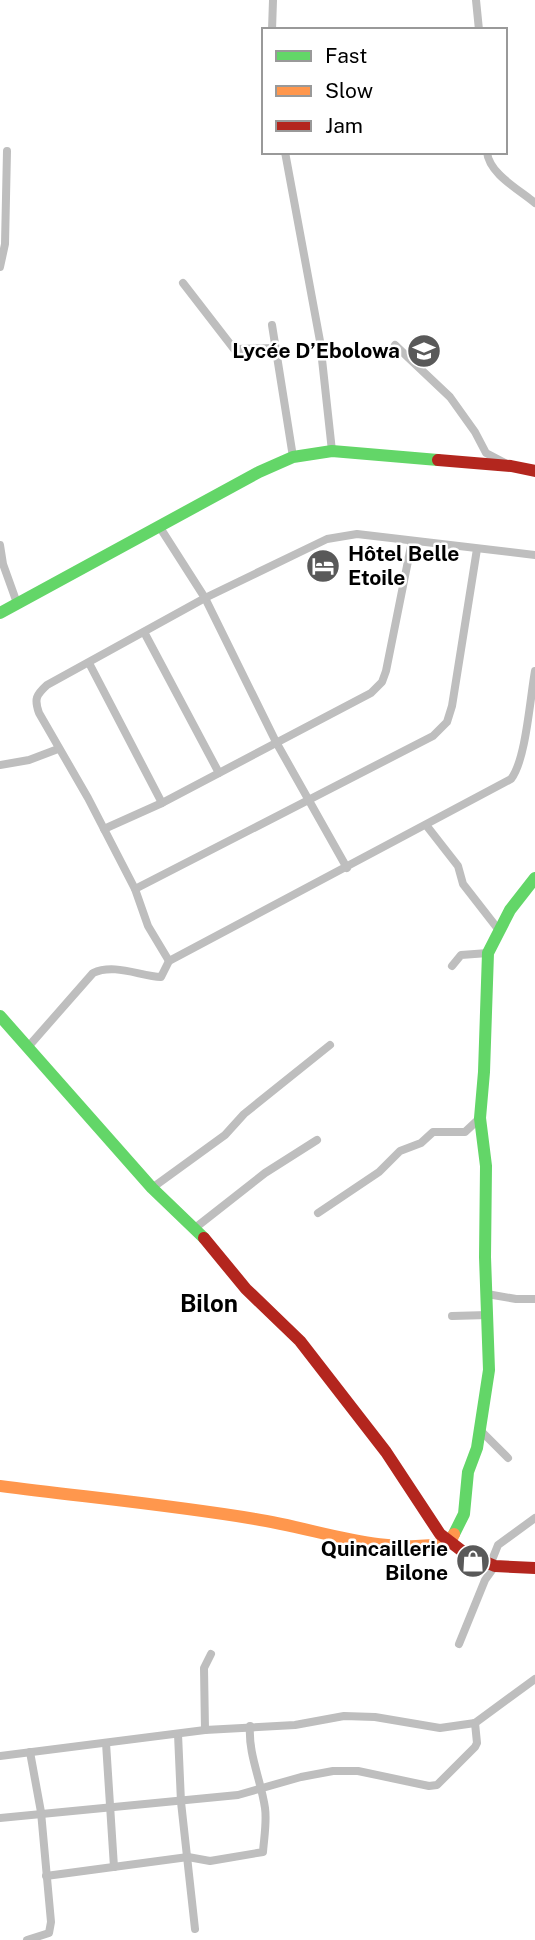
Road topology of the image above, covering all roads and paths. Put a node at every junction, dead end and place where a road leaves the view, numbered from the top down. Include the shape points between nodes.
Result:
1 (273, 0) edge
2 (476, 0) edge
3 (272, 28) edge
4 (479, 28) edge
5 (7, 151) dead end
6 (285, 154) edge
7 (487, 154) edge
8 (535, 204) edge
9 (0, 267) edge
10 (183, 283) dead end
11 (272, 325) dead end
12 (395, 345) dead end
13 (275, 348) junction
14 (332, 450) junction
15 (293, 457) junction
16 (511, 466) junction
17 (535, 471) edge
18 (159, 526) junction
19 (412, 541) junction
20 (0, 545) edge
21 (477, 549) junction
22 (535, 555) edge
23 (205, 598) junction
24 (17, 603) junction
25 (0, 613) edge
26 (144, 632) junction
27 (89, 663) junction
28 (535, 671) edge
29 (276, 742) junction
30 (58, 749) junction
31 (0, 765) edge
32 (219, 773) junction
33 (307, 800) junction
34 (162, 803) junction
35 (426, 825) junction
36 (104, 829) junction
37 (347, 868) junction
38 (535, 878) edge
39 (135, 890) junction
40 (498, 929) junction
41 (488, 953) junction
42 (169, 961) junction
43 (452, 966) dead end
44 (2, 1021) edge
45 (330, 1045) dead end
46 (28, 1047) junction
47 (480, 1118) junction
48 (317, 1140) dead end
49 (152, 1188) junction
50 (318, 1213) dead end
51 (195, 1228) junction
52 (487, 1294) junction
53 (535, 1299) edge
54 (488, 1315) junction
55 (452, 1316) dead end
56 (479, 1429) junction
57 (508, 1458) dead end
58 (0, 1486) edge
59 (535, 1518) edge
60 (450, 1543) junction
61 (492, 1564) junction
62 (535, 1568) edge
63 (459, 1644) dead end
64 (211, 1654) dead end
65 (535, 1679) edge
66 (475, 1723) junction
67 (250, 1726) junction
68 (205, 1730) junction
69 (178, 1734) junction
70 (106, 1743) junction
71 (30, 1752) junction
72 (0, 1756) edge
73 (261, 1789) junction
74 (181, 1802) junction
75 (109, 1807) junction
76 (41, 1812) junction
77 (0, 1818) edge
78 (188, 1857) junction
79 (114, 1867) junction
80 (46, 1876) junction
81 (195, 1929) dead end
82 (27, 1940) edge

1 - 3 street
2 - 4 street
5 - 9 street via 5,244
6 - 14 street via 320,341
7 - 8 street via 502,176
10 - 13 street via 233,349
11 - 13 street
12 - 16 street via 450,397 486,453
13 - 15 street
14 - 15 street
14 - 16 street
15 - 18 street
16 - 17 street
18 - 23 street
18 - 24 street
19 - 21 street
19 - 23 street via 357,534 327,539
19 - 29 street via 382,682 371,693
20 - 24 street
21 - 22 street
21 - 33 street via 447,722 433,736
23 - 26 street
23 - 29 street
24 - 25 street
26 - 27 street
26 - 32 street
27 - 30 street via 37,695 38,713
27 - 34 street
28 - 35 street via 516,773
29 - 32 street
29 - 33 street
30 - 31 street
30 - 36 street
32 - 34 street
33 - 37 street
33 - 39 street
34 - 36 street
35 - 37 street
35 - 40 street
36 - 39 street
37 - 42 street
38 - 40 street
39 - 42 street via 148,926
40 - 41 street
41 - 43 street via 461,955
41 - 47 street
42 - 46 street via 161,977 122,970 93,973
44 - 46 street
45 - 49 street via 244,1114 225,1135
46 - 49 street
47 - 50 street via 465,1132 433,1132 421,1143 400,1151 379,1172
47 - 52 street via 486,1166
48 - 51 street via 265,1173
49 - 51 street
51 - 60 street via 246,1289 300,1341
52 - 53 street
52 - 54 street
54 - 55 street
54 - 56 street via 489,1370
56 - 57 street
56 - 60 street via 464,1514
58 - 60 street via 260,1519 370,1546 428,1549
59 - 61 street via 498,1545
60 - 61 street via 466,1555
61 - 62 street
61 - 63 street
64 - 68 street via 204,1668
65 - 66 street
66 - 67 street via 440,1728 375,1717 344,1717
66 - 73 street via 475,1747 437,1785 358,1770 301,1777
67 - 68 street
67 - 73 street
68 - 69 street
69 - 70 street
69 - 74 street
70 - 71 street
70 - 75 street
71 - 72 street
71 - 76 street
73 - 74 street
73 - 78 street via 263,1852 211,1861
74 - 75 street
74 - 78 street
75 - 76 street
75 - 79 street
76 - 77 street
76 - 80 street
78 - 79 street
78 - 81 street
79 - 80 street
80 - 82 street via 51,1929

